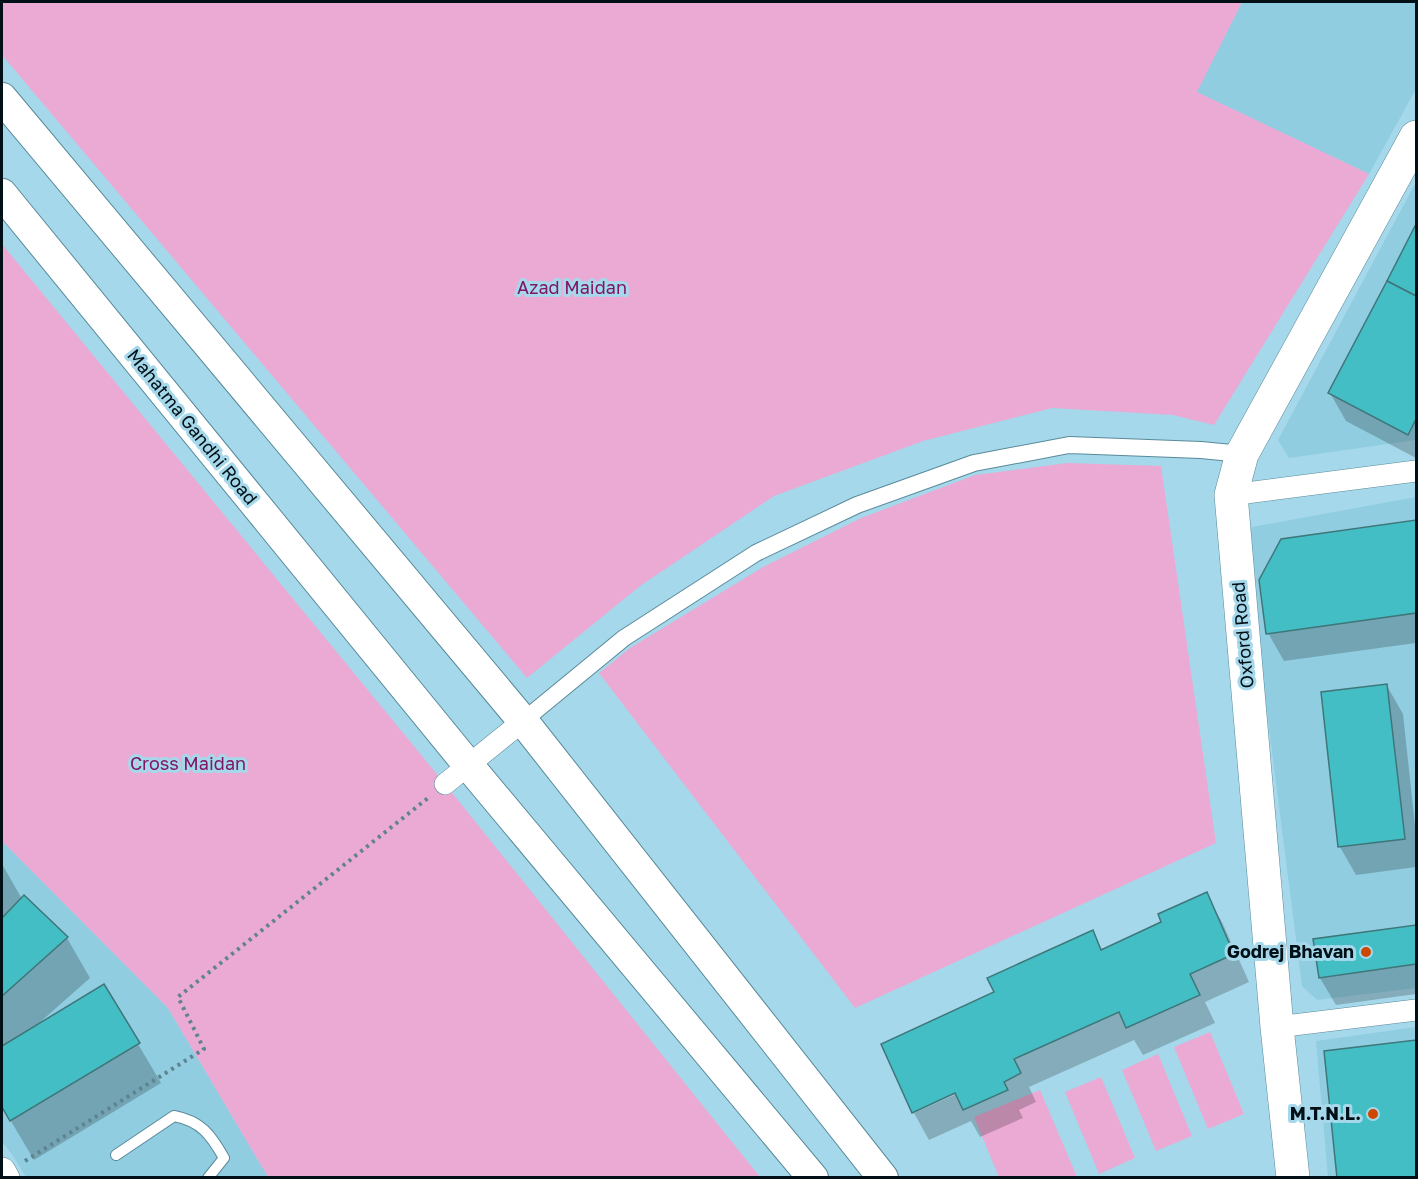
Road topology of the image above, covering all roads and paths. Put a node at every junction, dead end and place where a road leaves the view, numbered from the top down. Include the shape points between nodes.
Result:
1 (2, 98) edge
2 (1416, 137) edge
3 (2, 194) edge
4 (1242, 454) junction
5 (1416, 471) edge
6 (1231, 495) junction
7 (523, 721) junction
8 (469, 766) junction
9 (445, 784) joint
10 (1416, 1010) edge
11 (1277, 1027) junction
12 (116, 1155) dead end
13 (4, 1174) edge
14 (208, 1178) edge
15 (813, 1178) edge
16 (883, 1178) edge
17 (1293, 1178) edge

1 - 7 main road
2 - 4 main road, Oxford Road
3 - 8 main road, Mahatma Gandhi Road
4 - 6 main road, Oxford Road
4 - 7 street via 1069,445 974,463 857,505 756,553 624,638
5 - 6 street
6 - 11 main road, Oxford Road
7 - 8 street
7 - 16 main road
8 - 9 street
8 - 15 main road, Mahatma Gandhi Road
9 - 13 path via 178,997 204,1049
10 - 11 street
11 - 17 main road, Oxford Road
12 - 14 lane via 174,1116 190,1119 211,1136 224,1158

